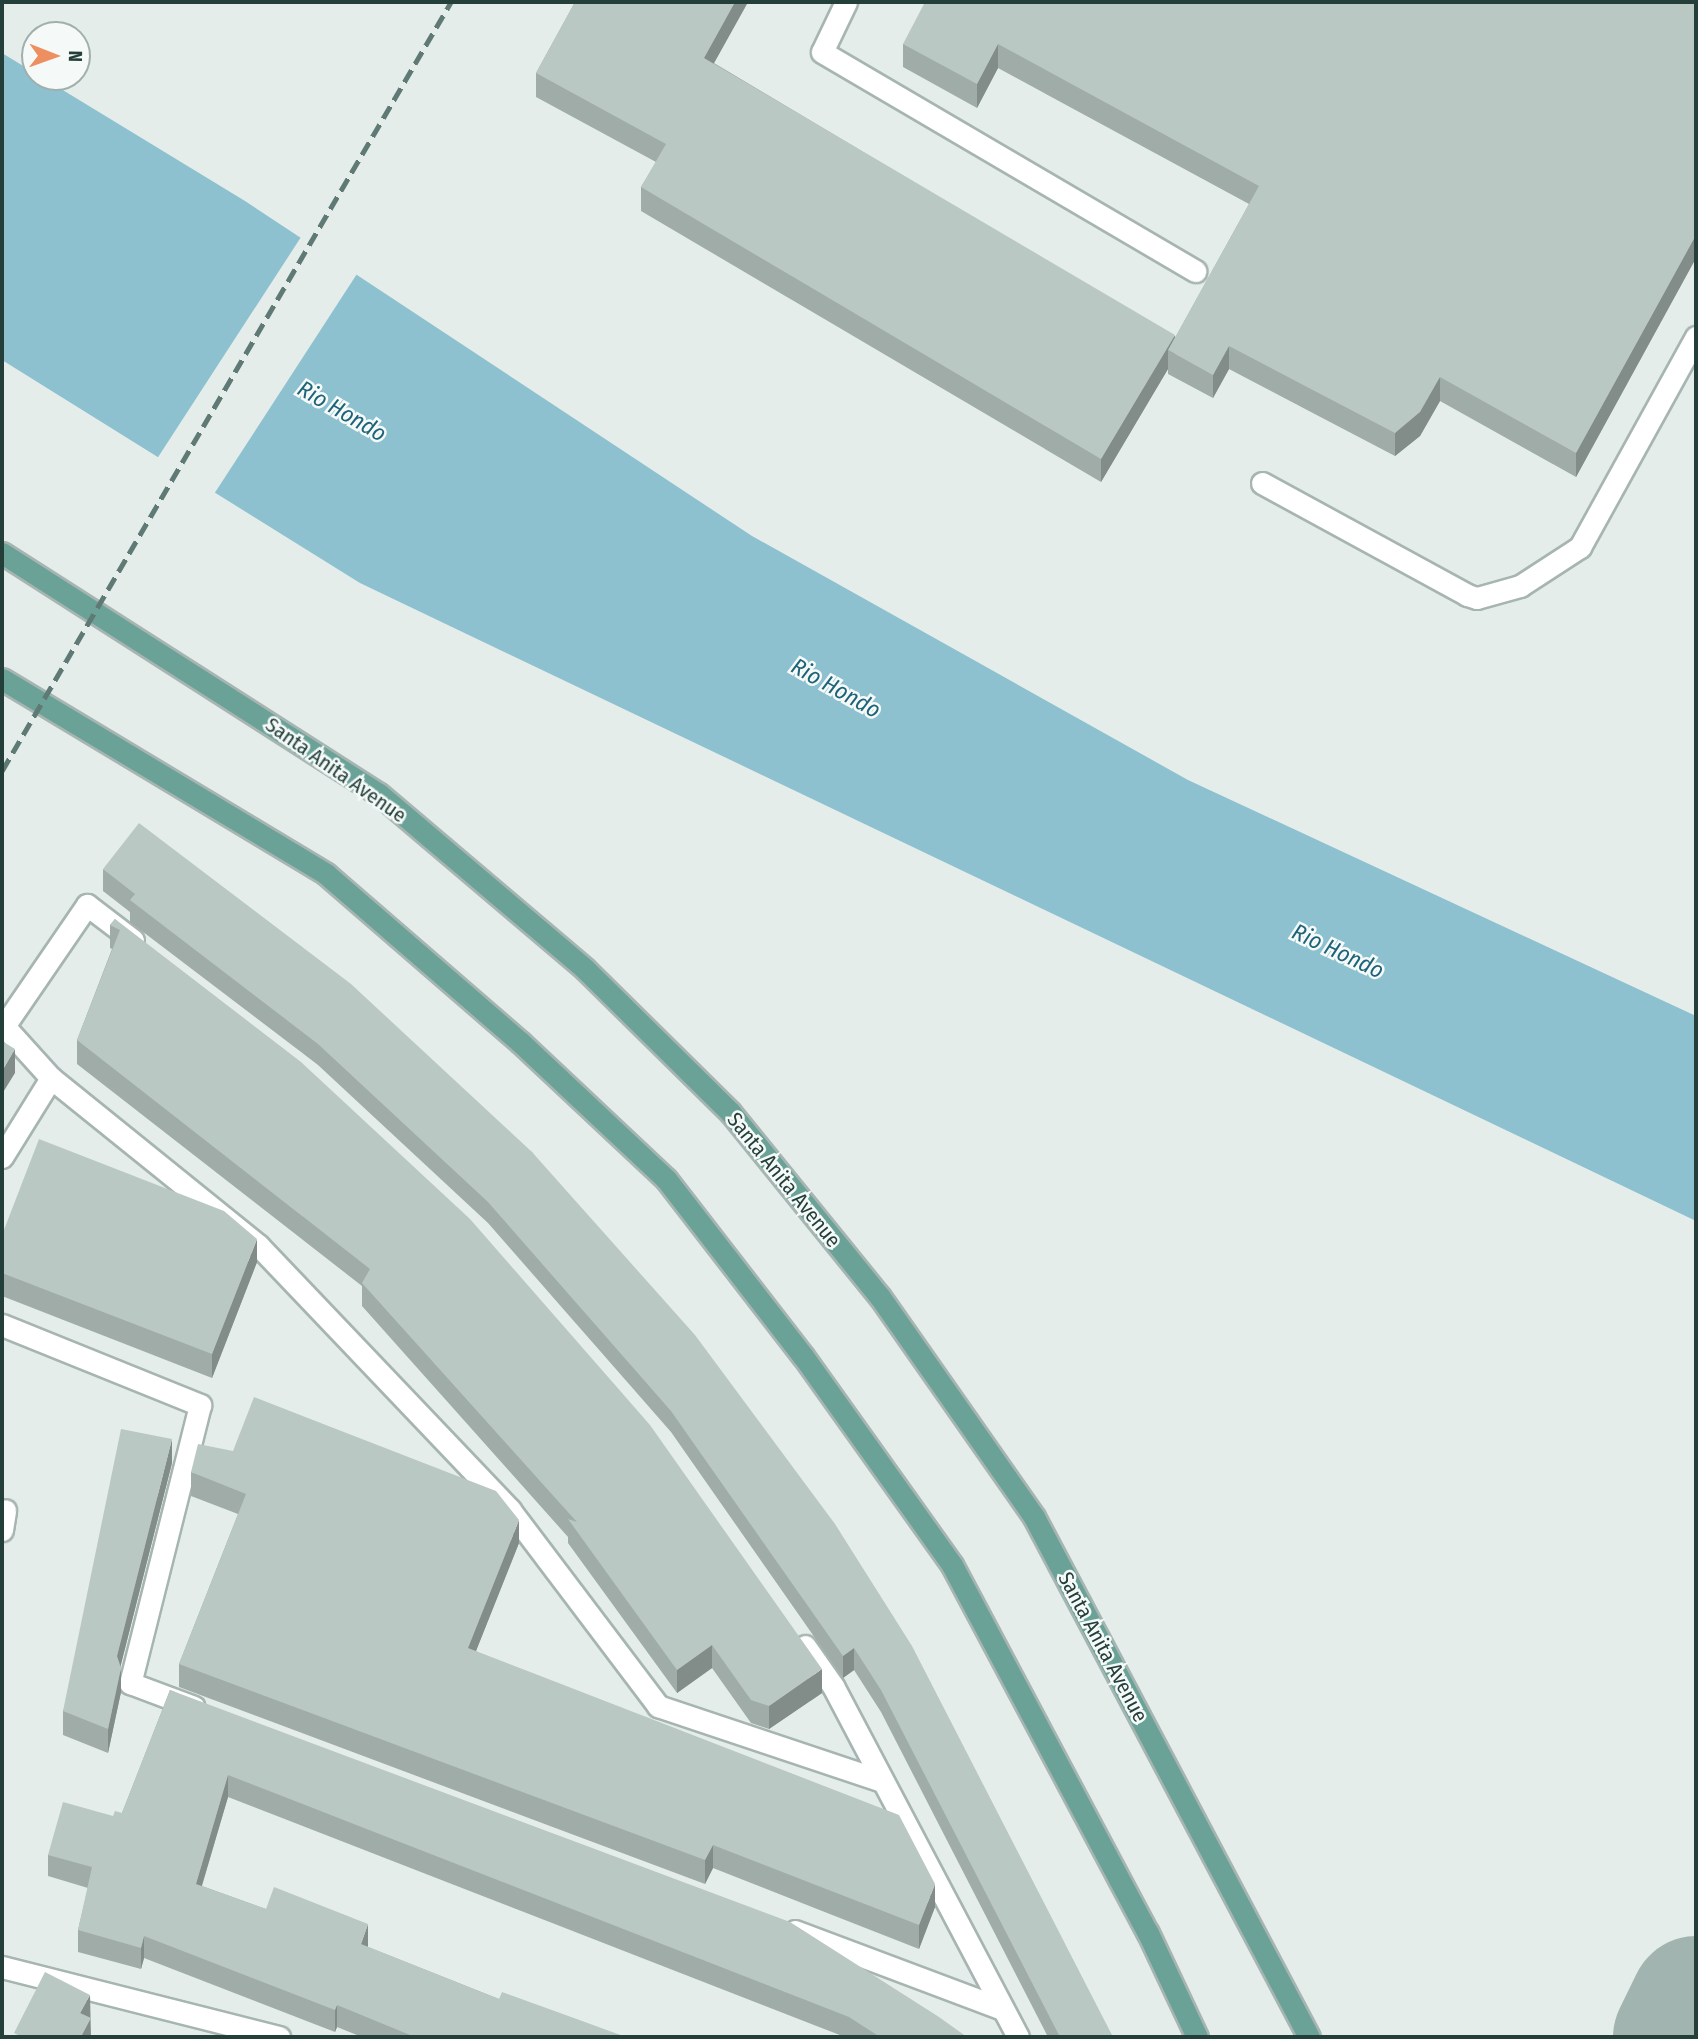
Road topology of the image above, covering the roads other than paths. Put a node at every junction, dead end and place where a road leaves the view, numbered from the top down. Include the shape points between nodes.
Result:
1 (846, 2) edge
2 (1195, 271) dead end
3 (1696, 337) edge
4 (1262, 483) dead end
5 (2, 553) edge
6 (2, 679) edge
7 (154, 956) edge
8 (51, 1078) junction
9 (2, 1157) edge
10 (2, 1325) edge
11 (794, 1630) edge
12 (221, 1717) edge
13 (882, 1781) junction
14 (768, 1922) edge
15 (2, 1966) edge
16 (1003, 2009) junction
17 (279, 2037) edge
18 (1018, 2037) edge
19 (1197, 2037) edge
20 (1309, 2037) edge

1 - 2 lane via 822,52
3 - 4 lane via 1580,547 1520,586 1477,598 1467,595
5 - 20 main road, Santa Anita Avenue via 379,794 585,969 730,1112 880,1297 1034,1517
6 - 19 main road via 326,874 520,1042 666,1179 803,1356 952,1564 1148,1933
7 - 8 lane via 87,905 4,1026
8 - 9 lane
8 - 13 lane via 259,1246 510,1510 658,1706
10 - 12 lane via 200,1405 130,1683
11 - 13 lane via 833,1686
13 - 16 lane
14 - 16 lane
15 - 17 lane
16 - 18 lane

